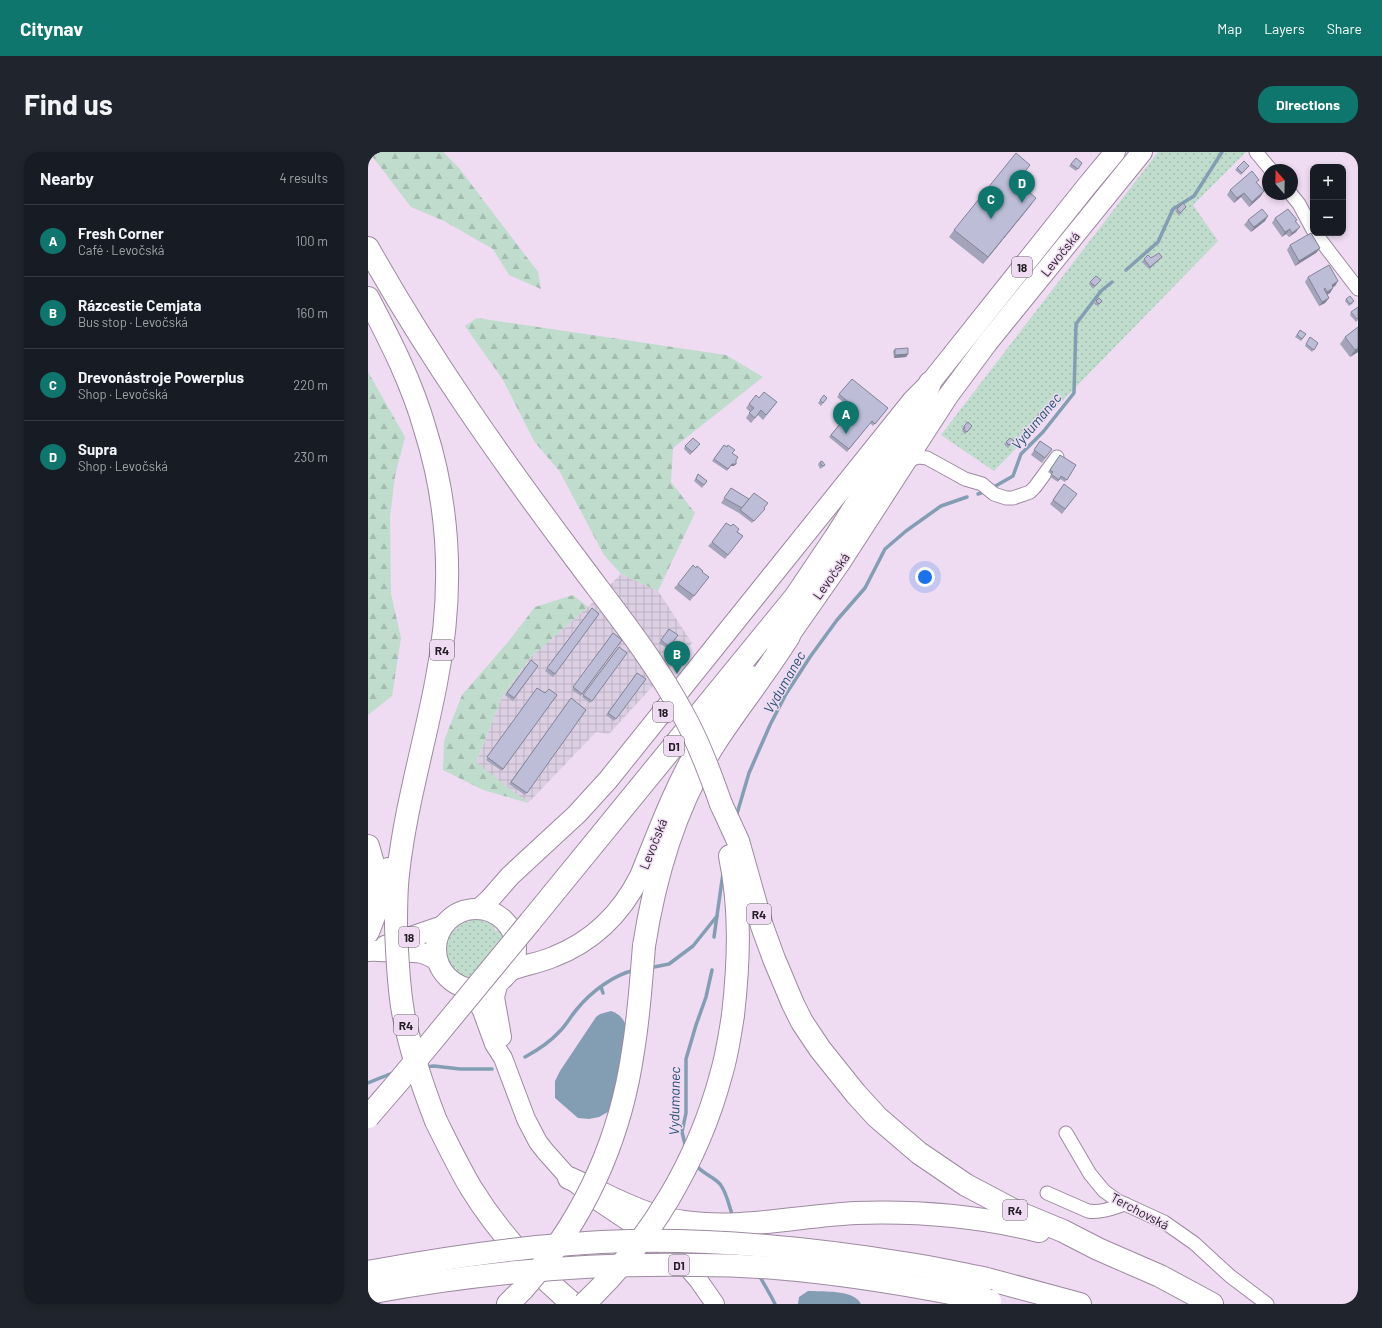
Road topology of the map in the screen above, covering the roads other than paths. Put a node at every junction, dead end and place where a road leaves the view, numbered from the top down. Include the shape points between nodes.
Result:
1 (1115, 152) edge
2 (1142, 152) edge
3 (1256, 152) edge
4 (1266, 164) edge
5 (1296, 200) edge
6 (1310, 224) edge
7 (1317, 236) edge
8 (368, 248) edge
9 (1358, 289) edge
10 (368, 298) edge
11 (930, 383) junction
12 (931, 422) junction
13 (1057, 456) edge
14 (905, 461) junction
15 (933, 461) junction
16 (789, 636) junction
17 (721, 804) junction
18 (403, 842) junction
19 (368, 846) edge
20 (478, 909) junction
21 (443, 926) junction
22 (371, 939) edge
23 (437, 960) junction
24 (504, 976) junction
25 (471, 989) junction
26 (503, 1058) junction
27 (368, 1117) edge
28 (1066, 1133) dead end
29 (568, 1178) junction
30 (1047, 1192) dead end
31 (1125, 1204) junction
32 (1098, 1249) junction
33 (528, 1261) junction
34 (368, 1272) edge
35 (368, 1294) edge
36 (516, 1297) edge
37 (997, 1302) edge
38 (555, 1304) edge
39 (573, 1304) edge
40 (584, 1304) edge
41 (715, 1304) edge
42 (1080, 1304) edge
43 (1212, 1304) edge
44 (1267, 1304) edge

1 - 11 main road, Levočská / 18
2 - 12 main road, Levočská / 18 via 988,342
3 - 4 street
5 - 6 street
7 - 9 street
8 - 17 highway, R4, bridge via 478,424 634,637 669,689 698,745
10 - 18 highway, R4 via 400,362 425,427 440,490 447,552 442,648
11 - 20 main road, Levočská / 18 via 608,780 577,814
11 - 27 highway, D1, bridge via 923,402 815,569 530,922
12 - 14 main road, Levočská / 18
12 - 15 street via 929,450
13 - 15 street via 1030,492 1013,498 994,494 982,484 965,479
14 - 15 street via 924,457
14 - 16 main road, Levočská / 18 via 840,563
16 - 24 main road, Levočská / 18 via 766,657 698,747 672,798 640,876 621,908 610,921 574,948 542,961 521,966
16 - 36 highway, bridge via 714,744 674,825 652,905 644,946 634,1050 621,1111 609,1150 580,1212 541,1269
17 - 32 highway, R4 via 738,841 762,926 785,987 802,1022 856,1094 877,1117 919,1153 966,1185 1017,1212
17 - 40 highway, bridge via 735,890 739,948 734,1015 721,1075 700,1136 667,1202 626,1260
18 - 22 highway via 390,864
18 - 33 highway, R4, bridge via 398,874 397,965 403,1012 419,1075 436,1121 471,1188
19 - 22 highway via 375,870
20 - 21 main road, Levočská / 18 via 461,912 451,917
20 - 24 main road, Levočská / 18 via 497,915 513,934 516,953
21 - 22 main road, Levočská / 18 via 399,940
21 - 23 main road, 18 via 437,940
22 - 23 main road, 18 via 398,952 418,951
23 - 25 main road via 450,979 462,987
24 - 25 main road, Levočská / 18 via 483,988
24 - 26 main road via 495,997
25 - 26 main road via 494,1044
26 - 29 main road via 532,1132
28 - 31 street, Terchovská via 1090,1174 1104,1191
29 - 32 highway via 633,1208 683,1222 755,1223 856,1213 924,1214 1018,1227
29 - 41 main road via 675,1253
30 - 31 street via 1088,1211 1104,1211
31 - 44 street, Terchovská via 1164,1222 1194,1243 1230,1276
32 - 43 highway, R4 via 1160,1276
33 - 38 highway
33 - 39 highway, R4
34 - 42 highway, D1, bridge via 488,1253 582,1243 630,1241 733,1244 804,1249 912,1264 987,1279
35 - 37 highway, D1, bridge via 507,1273 669,1264 818,1272 912,1285

